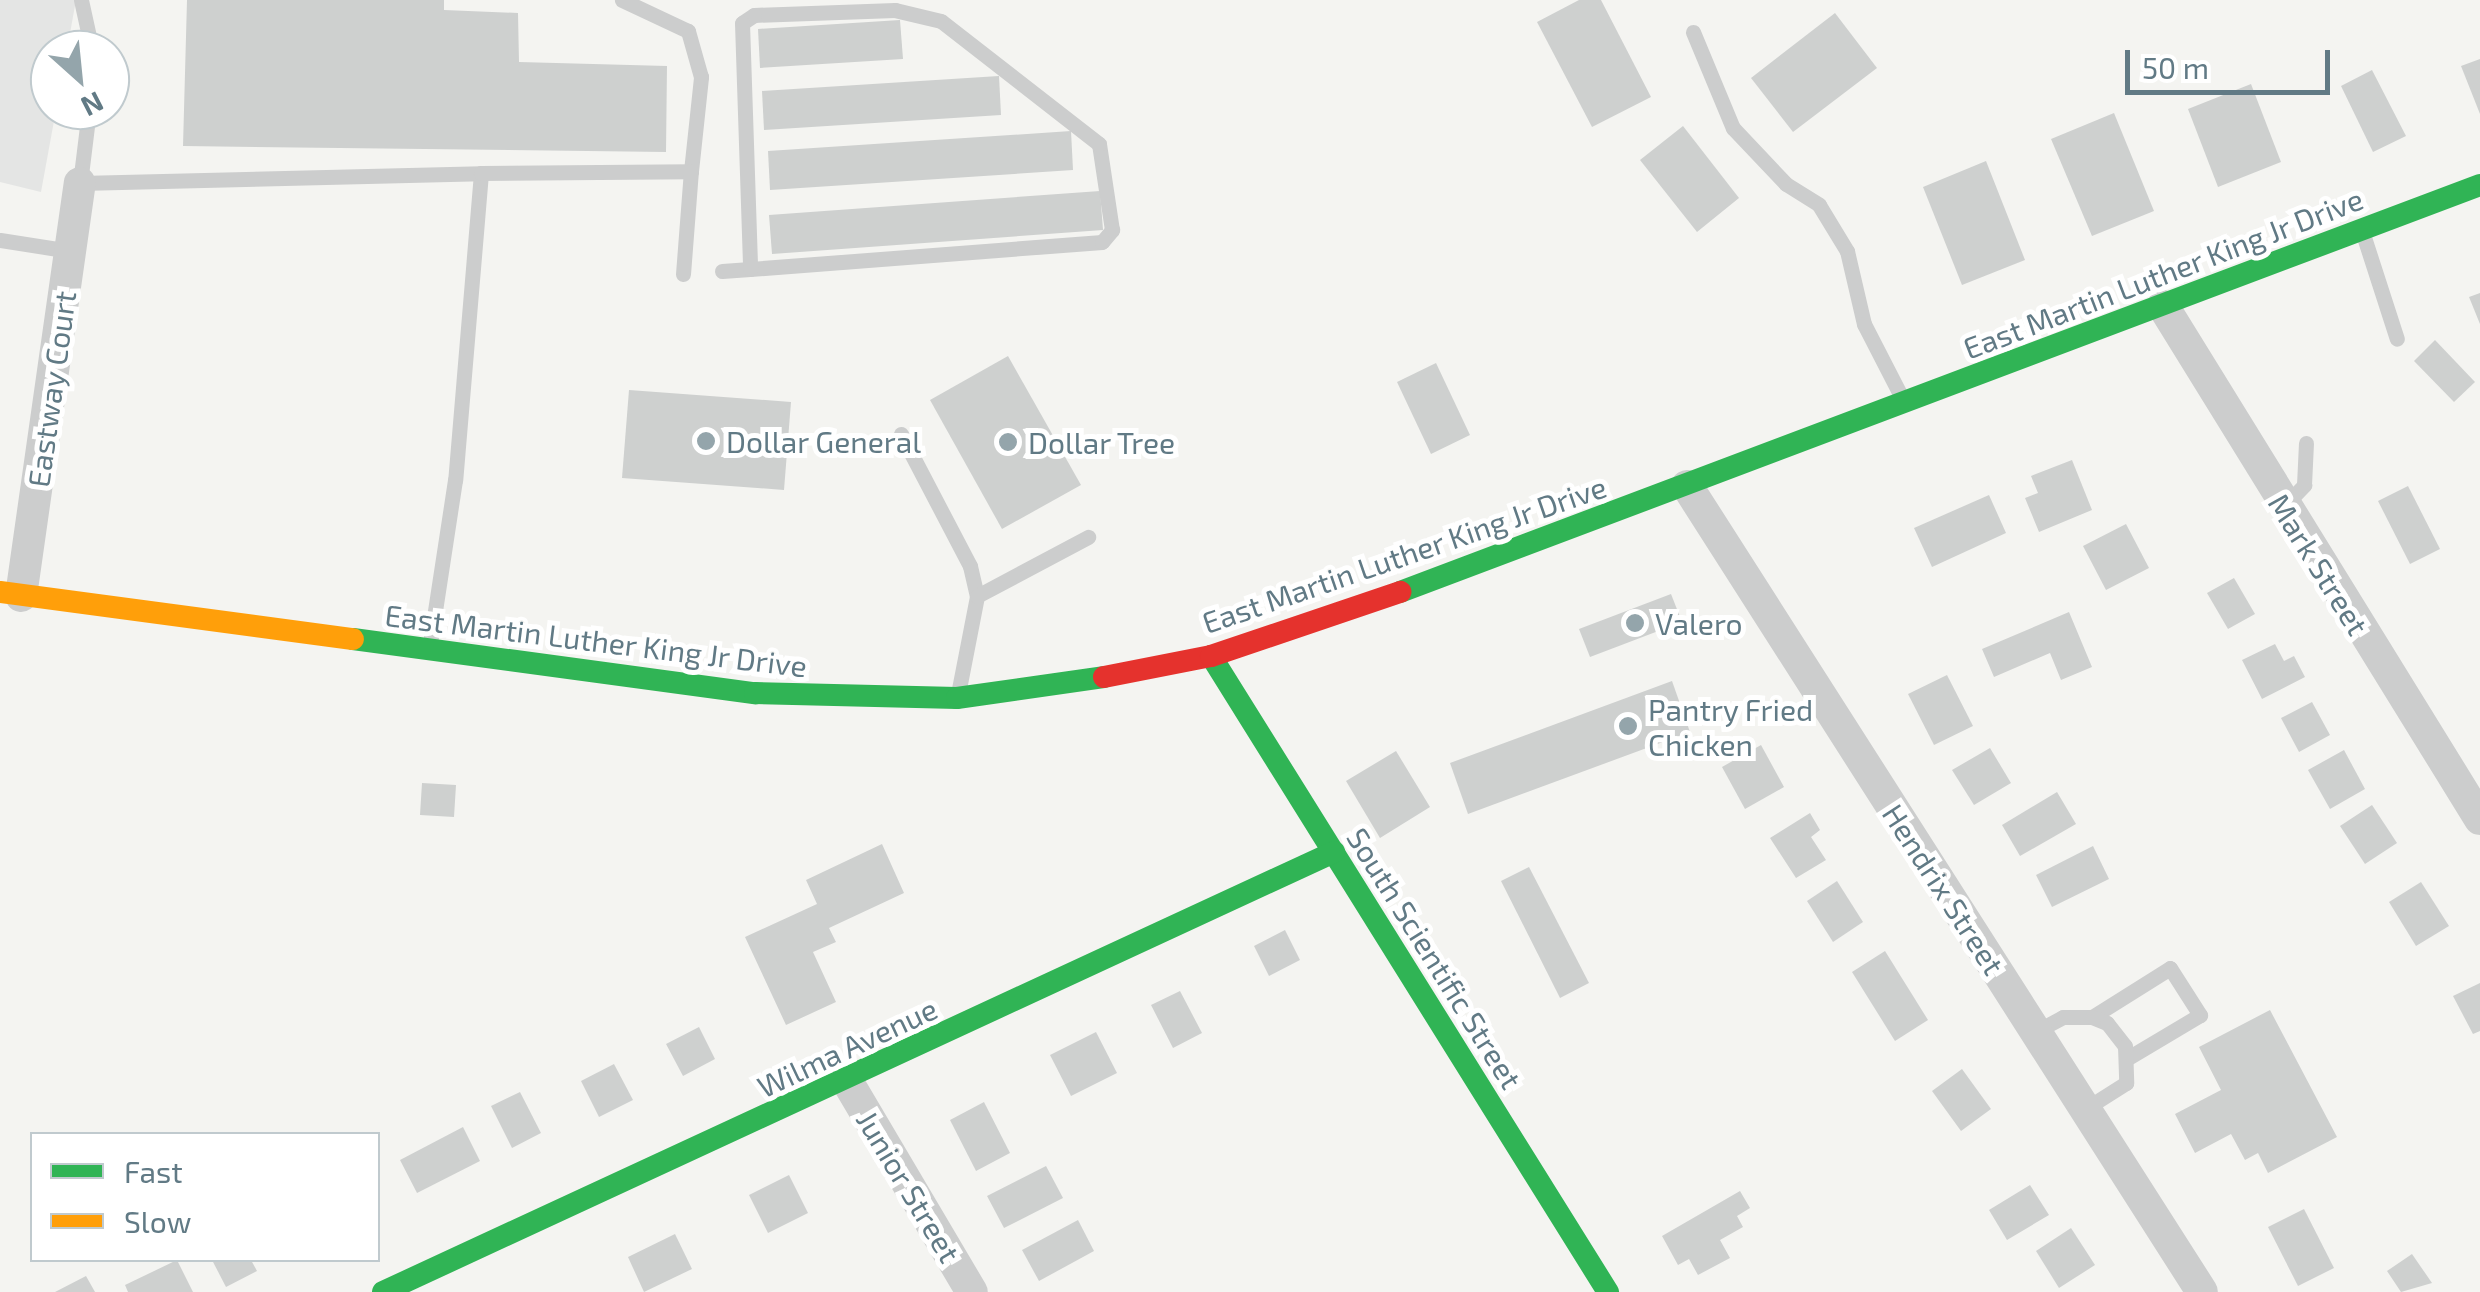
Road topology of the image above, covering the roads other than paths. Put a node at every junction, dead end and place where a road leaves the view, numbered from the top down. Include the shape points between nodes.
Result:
1 (81, 0) edge
2 (622, 0) edge
3 (88, 30) edge
4 (1693, 32) dead end
5 (87, 130) edge
6 (691, 171) junction
7 (481, 173) junction
8 (80, 183) junction
9 (2480, 185) edge
10 (2362, 230) junction
11 (0, 240) edge
12 (70, 251) junction
13 (750, 268) junction
14 (722, 270) dead end
15 (683, 274) dead end
16 (2162, 306) junction
17 (2397, 338) dead end
18 (1904, 403) junction
19 (901, 434) dead end
20 (2306, 442) dead end
21 (1687, 486) junction
22 (2283, 507) junction
23 (1088, 536) dead end
24 (11, 594) edge
25 (977, 596) junction
26 (429, 652) junction
27 (1211, 656) junction
28 (957, 698) junction
29 (2480, 820) edge
30 (1334, 852) junction
31 (2092, 1017) junction
32 (2036, 1032) junction
33 (2128, 1058) junction
34 (846, 1081) junction
35 (2085, 1109) junction
36 (383, 1292) edge
37 (972, 1292) edge
38 (1608, 1292) edge
39 (2202, 1292) edge

1 - 3 lane
2 - 6 lane via 688,31 700,77
4 - 18 lane via 1733,128 1786,184 1818,205 1848,251 1864,324
5 - 8 lane
6 - 7 lane
6 - 15 lane
7 - 8 lane
7 - 26 lane via 455,480
8 - 12 street, Eastway Court
9 - 10 main road, East Martin Luther King Jr Drive
10 - 16 main road, East Martin Luther King Jr Drive
10 - 17 lane
11 - 12 lane
12 - 24 street, Eastway Court
13 - 13 lane via 1102,242 1112,230 1099,144 941,21 895,10 754,15 742,23
13 - 14 lane
16 - 18 main road, East Martin Luther King Jr Drive
16 - 22 street, Mark Street
18 - 21 main road, East Martin Luther King Jr Drive
19 - 25 lane via 970,566
20 - 22 lane via 2304,486
21 - 27 main road, East Martin Luther King Jr Drive
21 - 32 street, Hendrix Street
22 - 29 street, Mark Street
23 - 25 lane
24 - 26 main road, East Martin Luther King Jr Drive
25 - 28 lane
26 - 28 main road, East Martin Luther King Jr Drive via 755,693
27 - 28 main road, East Martin Luther King Jr Drive
27 - 30 main road, South Scientific Street
30 - 34 main road, Wilma Avenue
30 - 38 main road, South Scientific Street
31 - 32 lane via 2063,1017
31 - 33 lane via 2108,1023
31 - 33 lane via 2170,968 2200,1014
32 - 35 street, Hendrix Street
33 - 35 lane via 2126,1084
34 - 36 main road, Wilma Avenue
34 - 37 street, Junior Street
35 - 39 street, Hendrix Street

